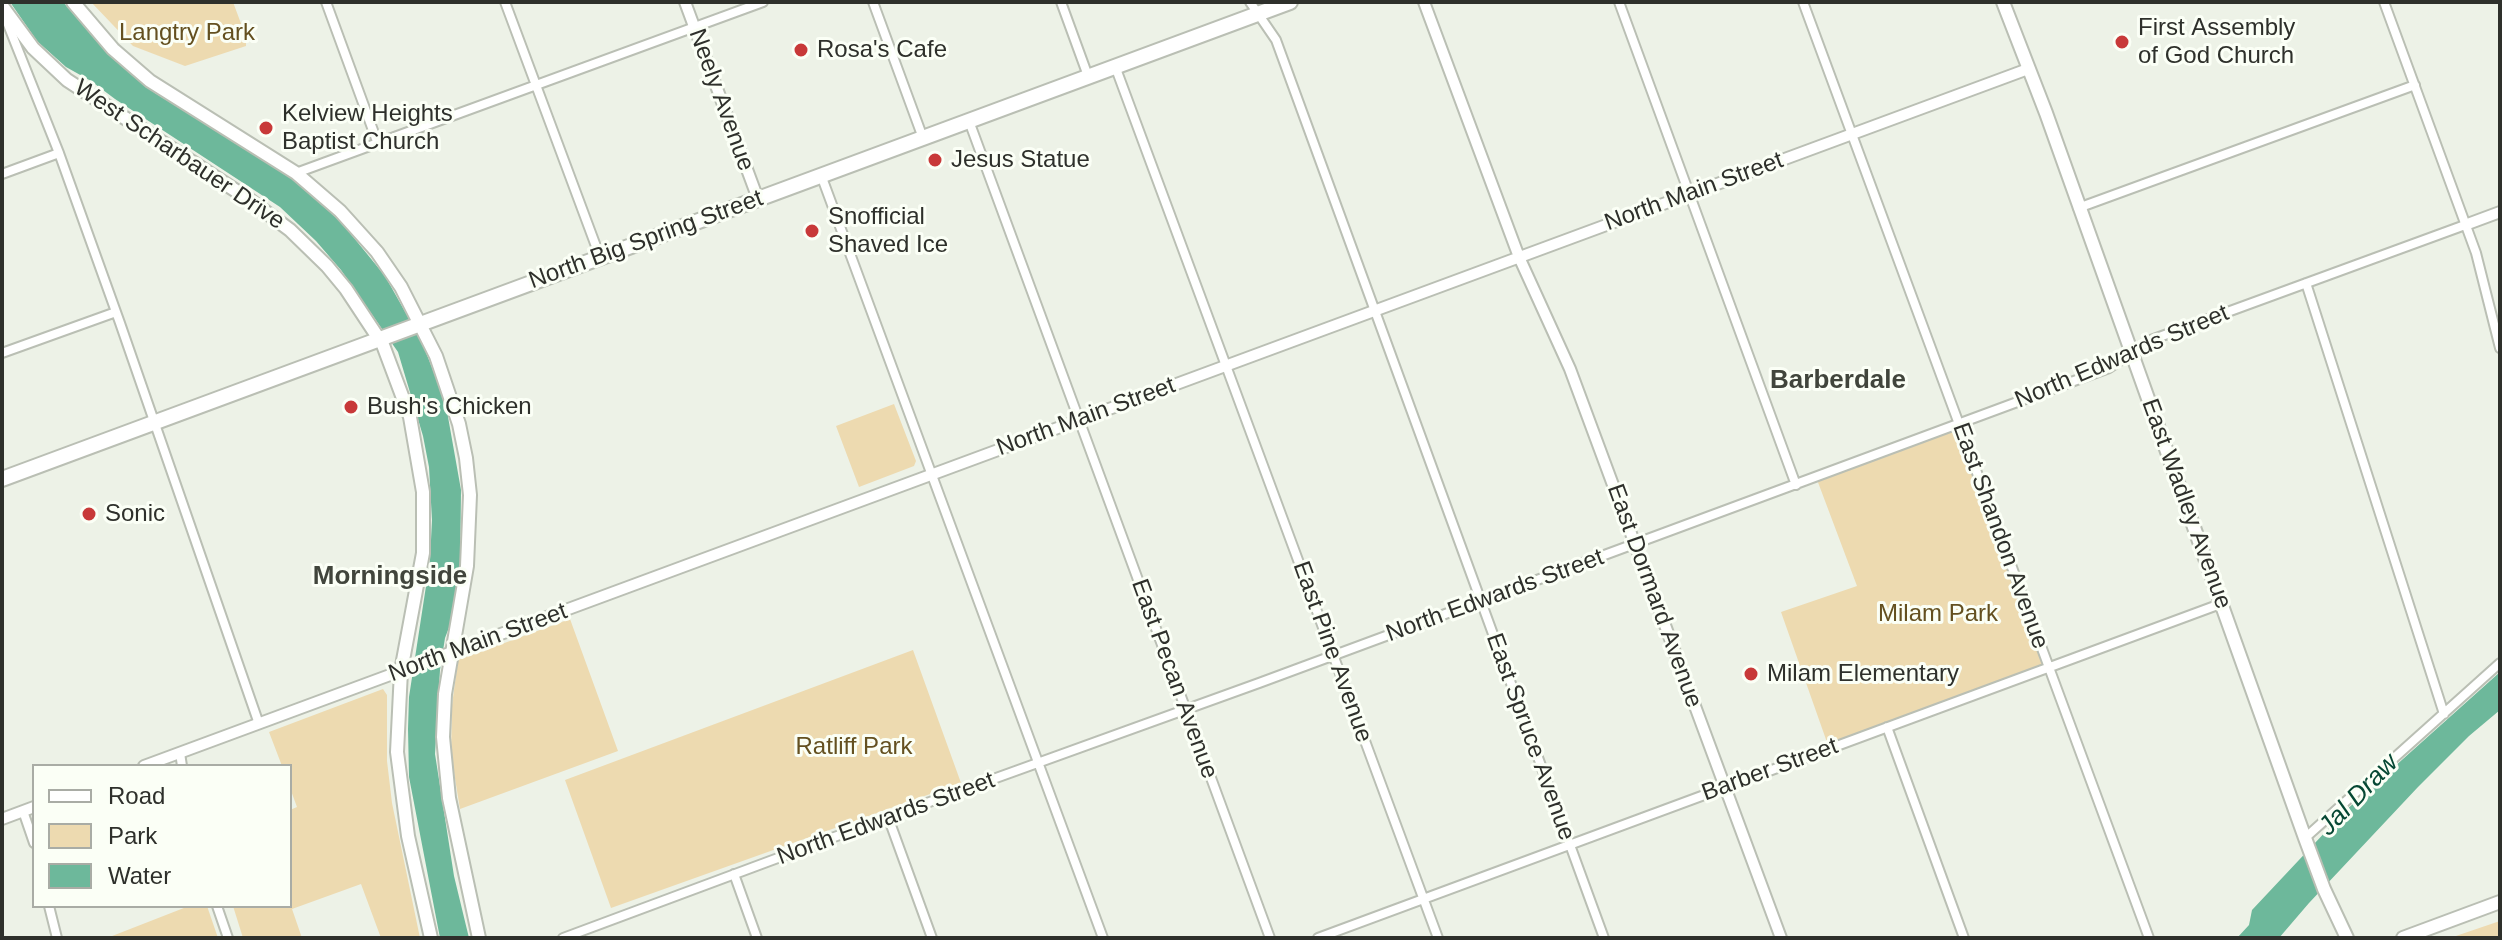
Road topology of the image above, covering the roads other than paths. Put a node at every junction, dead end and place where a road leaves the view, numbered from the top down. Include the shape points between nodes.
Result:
1 (73, 2) edge
2 (326, 2) edge
3 (505, 2) edge
4 (685, 2) edge
5 (763, 2) edge
6 (873, 2) edge
7 (1061, 2) edge
8 (1290, 2) edge
9 (1424, 2) edge
10 (1619, 2) edge
11 (1803, 2) edge
12 (2003, 2) edge
13 (2384, 2) edge
14 (2, 7) edge
15 (1254, 8) edge
16 (694, 27) junction
17 (1115, 66) junction
18 (2028, 69) junction
19 (1088, 76) junction
20 (2415, 85) junction
21 (536, 86) junction
22 (969, 121) junction
23 (1852, 134) junction
24 (923, 138) junction
25 (378, 144) junction
26 (59, 153) junction
27 (296, 173) junction
28 (2, 174) edge
29 (821, 175) junction
30 (1690, 194) junction
31 (758, 199) junction
32 (2078, 208) junction
33 (2500, 212) edge
34 (2465, 225) junction
35 (600, 257) junction
36 (1519, 257) junction
37 (2306, 283) junction
38 (1373, 310) junction
39 (116, 312) junction
40 (422, 324) junction
41 (379, 340) junction
42 (2500, 348) edge
43 (2, 353) edge
44 (2131, 355) junction
45 (1226, 365) junction
46 (1078, 420) junction
47 (155, 423) junction
48 (1958, 425) junction
49 (932, 475) junction
50 (2, 479) edge
51 (1796, 485) junction
52 (1635, 544) junction
53 (1481, 601) junction
54 (2223, 603) junction
55 (452, 652) junction
56 (1333, 656) junction
57 (2500, 663) edge
58 (2048, 667) junction
59 (401, 671) junction
60 (1186, 710) junction
61 (2444, 714) junction
62 (259, 724) junction
63 (1887, 727) junction
64 (180, 753) junction
65 (150, 764) edge
66 (182, 764) edge
67 (1038, 764) junction
68 (1725, 787) junction
69 (28, 809) edge
70 (888, 817) junction
71 (2, 819) edge
72 (32, 832) edge
73 (2305, 838) junction
74 (1570, 845) junction
75 (734, 874) junction
76 (1423, 899) junction
77 (2500, 902) edge
78 (50, 908) edge
79 (218, 908) edge
80 (589, 933) edge
81 (57, 938) edge
82 (228, 938) edge
83 (431, 938) edge
84 (479, 938) edge
85 (563, 938) edge
86 (757, 938) edge
87 (932, 938) edge
88 (1103, 938) edge
89 (1270, 938) edge
90 (1318, 938) edge
91 (1438, 938) edge
92 (1604, 938) edge
93 (1781, 938) edge
94 (1964, 938) edge
95 (2149, 938) edge
96 (2347, 938) edge
97 (2403, 938) edge

1 - 27 main road, West Scharbauer Drive via 113,49 150,81
2 - 25 street
3 - 21 street
4 - 16 street, Neely Avenue
5 - 16 street
6 - 24 street
7 - 19 street
8 - 15 highway, North Big Spring Street
9 - 36 street, East Dormard Avenue
10 - 30 street
11 - 23 street, East Shandon Avenue
12 - 18 main road, East Wadley Avenue
13 - 20 street
14 - 26 street
14 - 41 main road, West Scharbauer Drive via 33,48 67,80 290,230 337,278
15 - 17 highway, North Big Spring Street
15 - 38 street, East Spruce Avenue via 1276,40
16 - 21 street
16 - 31 street, Neely Avenue
17 - 19 highway, North Big Spring Street
17 - 45 street, East Pine Avenue
18 - 23 street, North Main Street
18 - 32 main road, East Wadley Avenue
19 - 22 highway, North Big Spring Street
20 - 32 street
20 - 34 street
21 - 25 street
21 - 35 street
22 - 24 highway, North Big Spring Street
22 - 46 street, East Pecan Avenue
23 - 30 street, North Main Street
23 - 48 street, East Shandon Avenue
24 - 29 highway, North Big Spring Street
25 - 27 street
26 - 28 street
26 - 39 street
27 - 40 main road, West Scharbauer Drive via 372,247
29 - 31 highway, North Big Spring Street
29 - 49 street
30 - 36 street, North Main Street
30 - 51 street
31 - 35 highway, North Big Spring Street
32 - 44 main road, East Wadley Avenue
33 - 34 street
34 - 37 street, North Edwards Street
34 - 42 street
35 - 40 highway, North Big Spring Street
36 - 38 street, North Main Street
36 - 52 street, East Dormard Avenue via 1570,369
37 - 44 street, North Edwards Street via 2151,340
37 - 61 street
38 - 45 street, North Main Street
38 - 53 street, East Spruce Avenue
39 - 43 street
39 - 47 street
40 - 41 highway, North Big Spring Street
40 - 55 main road, West Scharbauer Drive via 454,406 468,476 468,557
41 - 47 highway, North Big Spring Street
41 - 59 main road, West Scharbauer Drive via 410,417 423,492 423,553
44 - 48 street, North Edwards Street
44 - 54 main road, East Wadley Avenue
45 - 46 street, North Main Street
45 - 56 street, East Pine Avenue
46 - 49 street, North Main Street
46 - 60 street, East Pecan Avenue
47 - 50 highway, North Big Spring Street
47 - 62 street
48 - 51 street, North Edwards Street
48 - 58 street, East Shandon Avenue
49 - 55 street, North Main Street
49 - 67 street
51 - 52 street, North Edwards Street
52 - 53 street, North Edwards Street
52 - 68 street, East Dormard Avenue
53 - 56 street, North Edwards Street
53 - 74 street, East Spruce Avenue
54 - 58 street, Barber Street
54 - 73 main road, East Wadley Avenue
55 - 59 street, North Main Street
55 - 84 main road, West Scharbauer Drive via 443,716 444,757
56 - 60 street, North Edwards Street
56 - 76 street, East Pine Avenue
57 - 61 street
58 - 63 street, Barber Street
58 - 95 street, East Shandon Avenue
59 - 62 street, North Main Street
59 - 83 main road, West Scharbauer Drive via 401,793
60 - 67 street, North Edwards Street
60 - 89 street, East Pecan Avenue
61 - 73 street
62 - 64 street, North Main Street
63 - 68 street, Barber Street
63 - 94 street
64 - 65 street, North Main Street
64 - 66 street
67 - 70 street, North Edwards Street
67 - 88 street
68 - 74 street, Barber Street
68 - 93 street, East Dormard Avenue
69 - 71 street
69 - 72 street
70 - 75 street, North Edwards Street
70 - 87 street
73 - 96 main road, East Wadley Avenue
74 - 76 street, Barber Street
74 - 92 street, East Spruce Avenue
75 - 80 street, North Edwards Street
75 - 86 street
76 - 90 street, Barber Street
76 - 91 street, East Pine Avenue
77 - 97 main road
78 - 81 street
79 - 82 street
80 - 85 street, North Edwards Street

